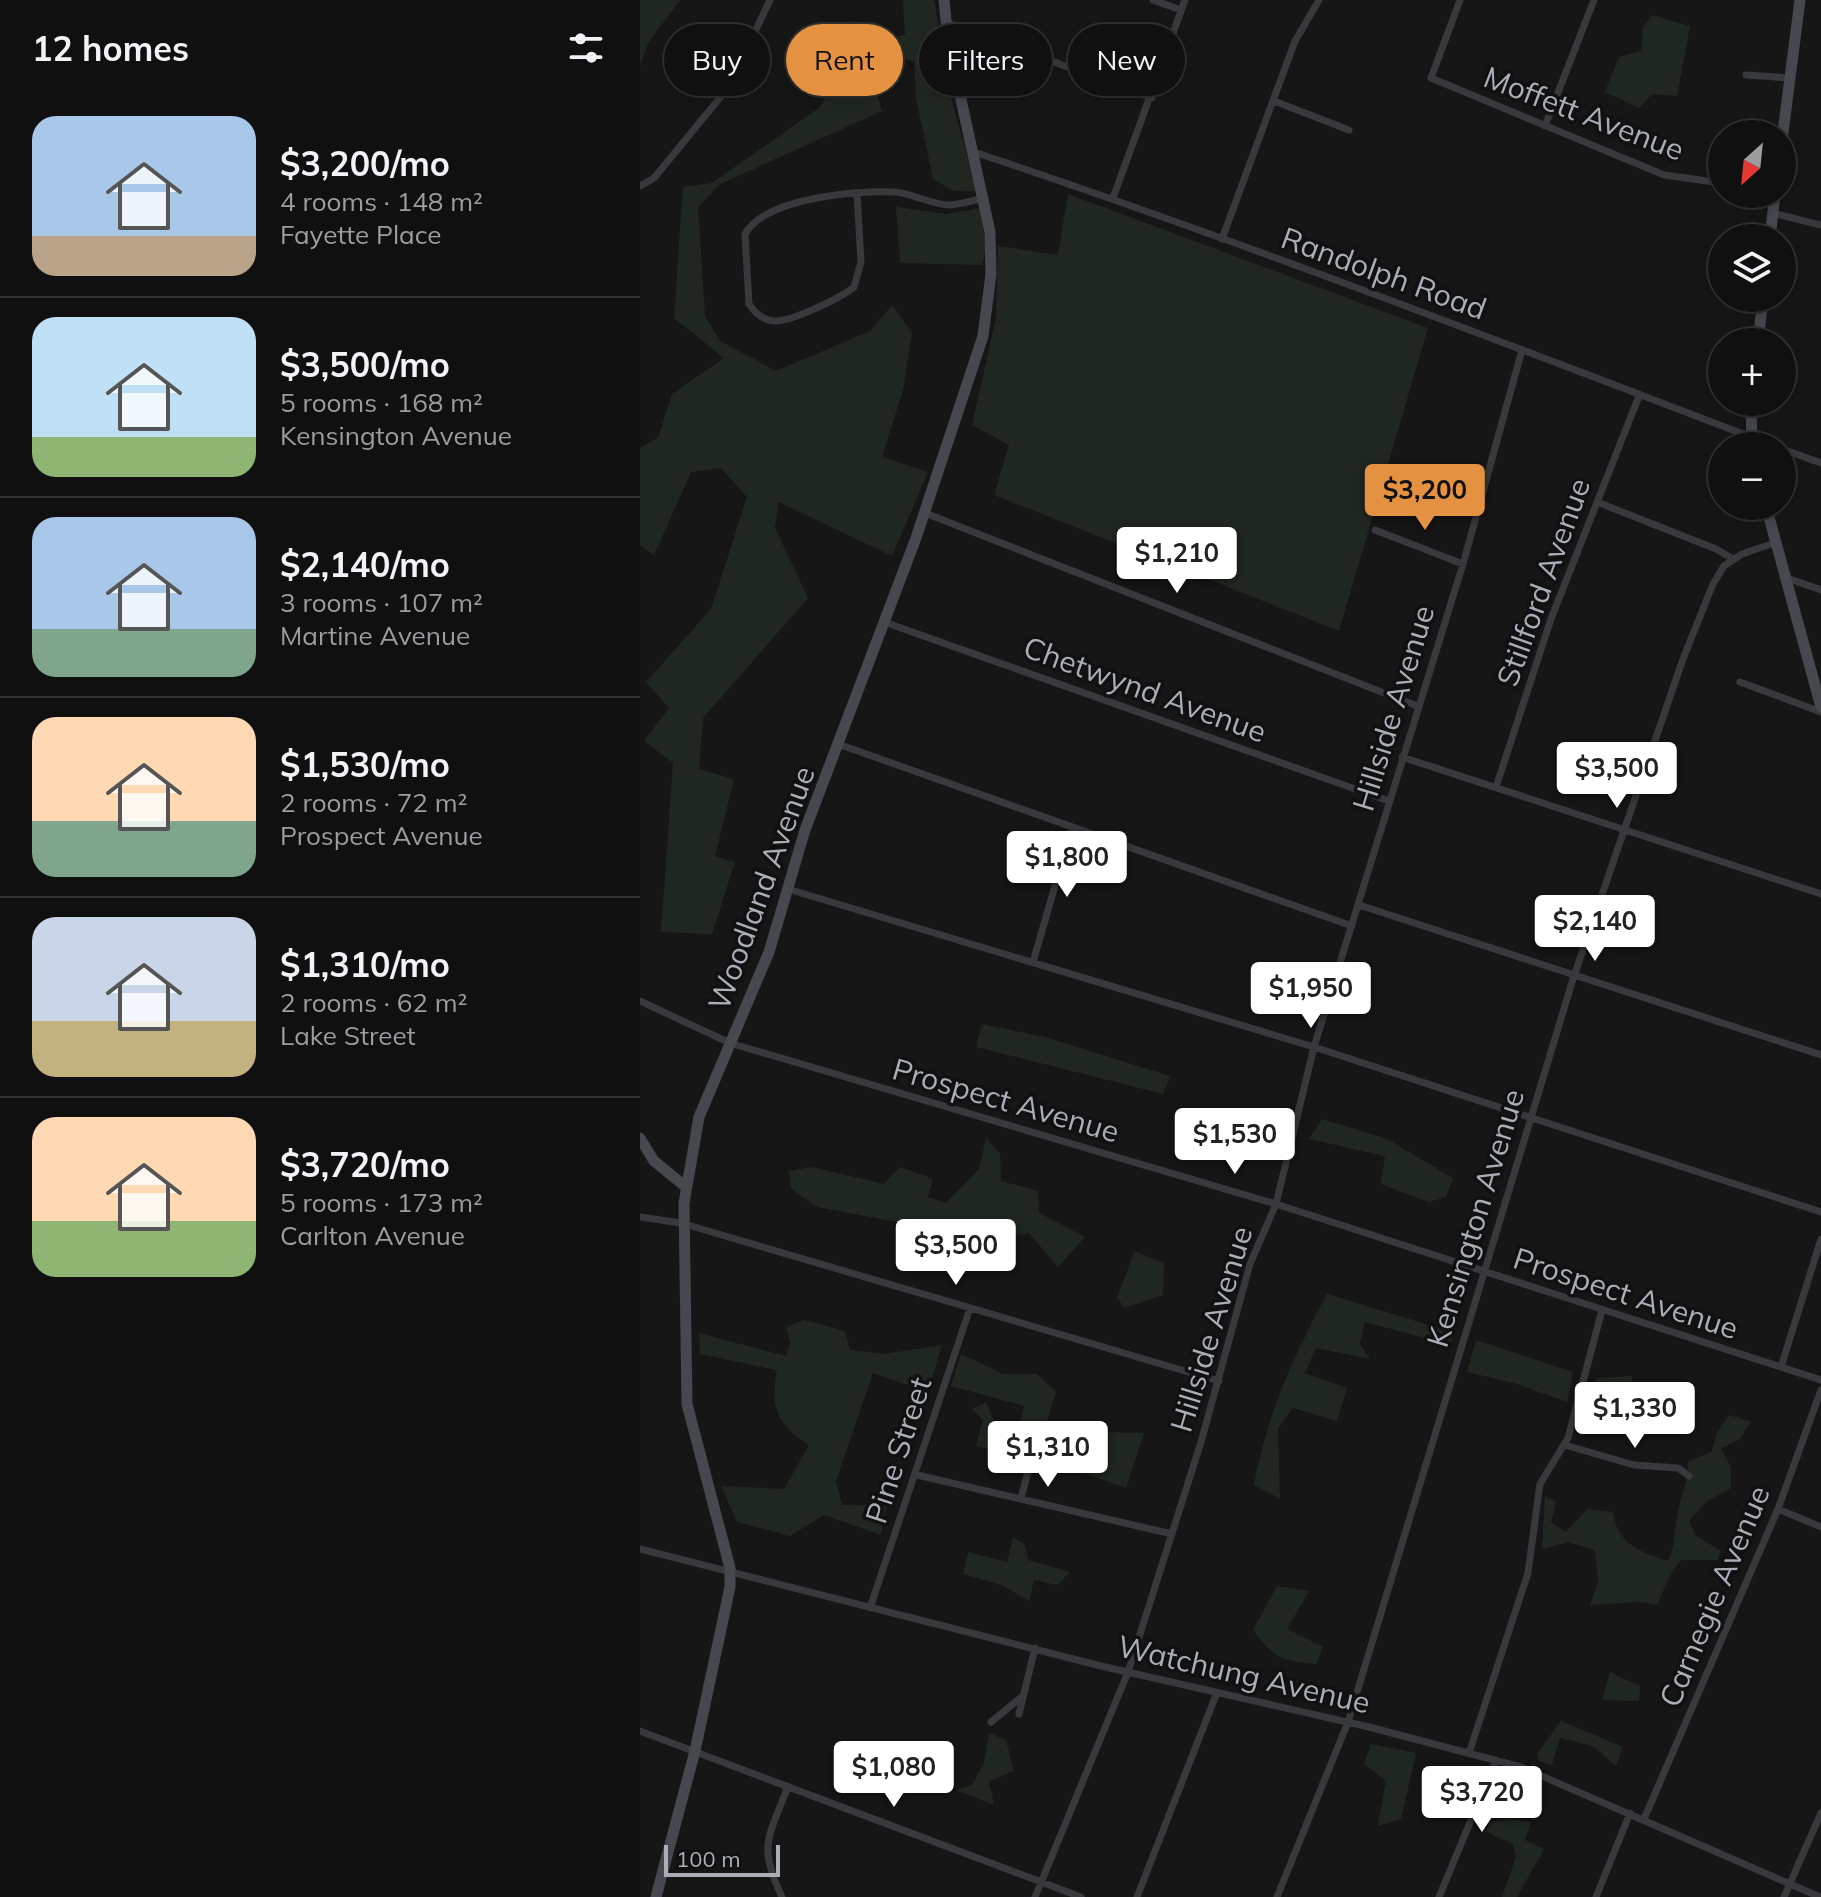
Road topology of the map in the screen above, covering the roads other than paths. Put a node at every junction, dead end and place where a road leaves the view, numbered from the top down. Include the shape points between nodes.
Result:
1 (770, 0) edge
2 (944, 0) edge
3 (1153, 0) edge
4 (1185, 0) edge
5 (1319, 0) edge
6 (1460, 0) edge
7 (1594, 0) edge
8 (1800, 0) edge
9 (1181, 10) junction
10 (945, 22) junction
11 (1746, 75) dead end
12 (1790, 78) junction
13 (1152, 98) junction
14 (1274, 101) junction
15 (1785, 120) edge
16 (1545, 126) junction
17 (1349, 130) dead end
18 (974, 152) junction
19 (1708, 181) edge
20 (640, 186) edge
21 (857, 194) junction
22 (985, 198) junction
23 (1113, 198) junction
24 (1773, 208) edge
25 (1772, 213) junction
26 (1771, 224) edge
27 (1821, 225) edge
28 (1222, 239) junction
29 (1522, 350) junction
30 (1639, 396) junction
31 (1729, 432) edge
32 (1796, 454) edge
33 (1821, 463) edge
34 (1597, 502) junction
35 (925, 513) junction
36 (1770, 520) edge
37 (1375, 530) dead end
38 (1777, 542) junction
39 (1733, 559) junction
40 (1463, 564) junction
41 (1787, 578) junction
42 (1821, 590) edge
43 (884, 622) junction
44 (1740, 682) dead end
45 (1417, 706) junction
46 (1821, 709) edge
47 (838, 744) junction
48 (1402, 757) junction
49 (1496, 787) junction
50 (1389, 801) junction
51 (1072, 827) junction
52 (1625, 829) junction
53 (788, 889) junction
54 (1821, 894) edge
55 (1359, 905) junction
56 (1352, 926) junction
57 (1033, 962) junction
58 (1575, 973) junction
59 (640, 1001) edge
60 (730, 1043) junction
61 (1314, 1047) junction
62 (1821, 1055) edge
63 (1530, 1117) junction
64 (640, 1138) edge
65 (686, 1187) junction
66 (1276, 1204) junction
67 (1821, 1212) edge
68 (640, 1217) edge
69 (684, 1224) junction
70 (1821, 1239) edge
71 (1482, 1272) junction
72 (970, 1308) junction
73 (1602, 1310) junction
74 (1781, 1367) junction
75 (1821, 1380) edge
76 (1219, 1381) junction
77 (1821, 1390) edge
78 (1565, 1445) junction
79 (1031, 1461) dead end
80 (917, 1475) junction
81 (1689, 1476) dead end
82 (1021, 1498) junction
83 (1778, 1509) junction
84 (1821, 1527) edge
85 (1172, 1534) junction
86 (640, 1549) edge
87 (731, 1571) junction
88 (870, 1608) junction
89 (1035, 1648) junction
90 (1128, 1672) junction
91 (1216, 1695) junction
92 (1023, 1696) junction
93 (1019, 1714) dead end
94 (991, 1722) dead end
95 (1348, 1722) junction
96 (640, 1731) edge
97 (695, 1751) junction
98 (1469, 1753) junction
99 (1496, 1760) junction
100 (788, 1786) junction
101 (1630, 1813) junction
102 (1821, 1813) edge
103 (1644, 1819) junction
104 (1041, 1881) junction
105 (1790, 1884) junction
106 (656, 1897) edge
107 (782, 1897) edge
108 (1035, 1897) edge
109 (1081, 1897) edge
110 (1137, 1897) edge
111 (1277, 1897) edge
112 (1439, 1897) edge
113 (1596, 1897) edge
114 (1784, 1897) edge
115 (1820, 1897) edge

1 - 20 street via 728,88 654,178
2 - 10 street, Woodland Avenue
3 - 9 street
4 - 9 street
5 - 14 street via 1295,41
6 - 16 street, Moffett Avenue via 1431,78
7 - 16 street
8 - 12 street
9 - 13 street
10 - 13 street
10 - 18 street, Woodland Avenue
11 - 12 street
12 - 15 street
13 - 23 street
14 - 17 street
14 - 28 street
16 - 19 street, Moffett Avenue via 1664,175
18 - 22 street, Woodland Avenue
18 - 23 street, Randolph Road
21 - 21 street via 813,197 750,224 745,234 749,304 754,311 767,319 787,319 854,287 861,262
21 - 22 street via 896,192 949,205
22 - 35 street, Woodland Avenue via 991,249 983,336
23 - 28 street, Randolph Road
24 - 25 street
25 - 26 street
25 - 27 street
28 - 29 street, Randolph Road
29 - 30 street, Randolph Road
29 - 40 street, Hillside Avenue
30 - 31 street, Randolph Road
30 - 34 street, Stillford Avenue
32 - 33 street
34 - 39 street
34 - 49 street, Stillford Avenue via 1551,619
35 - 43 street, Woodland Avenue
35 - 45 street
36 - 38 street
37 - 40 street
38 - 39 street
38 - 41 street
39 - 52 street, Kensington Avenue via 1713,584 1683,659
40 - 45 street, Hillside Avenue
41 - 42 street
41 - 46 street
43 - 47 street, Woodland Avenue
43 - 50 street, Chetwynd Avenue
44 - 46 street
45 - 48 street, Hillside Avenue
47 - 51 street
47 - 53 street, Woodland Avenue
48 - 49 street
48 - 50 street, Hillside Avenue
49 - 52 street
50 - 55 street, Hillside Avenue
51 - 56 street
51 - 57 street
52 - 54 street
52 - 58 street, Kensington Avenue
53 - 57 street
53 - 60 street, Woodland Avenue via 769,952
55 - 56 street, Hillside Avenue
55 - 58 street
56 - 61 street, Hillside Avenue
57 - 61 street
58 - 62 street
58 - 63 street, Kensington Avenue
59 - 60 street, Prospect Avenue
60 - 65 street, Woodland Avenue via 699,1117
60 - 66 street, Prospect Avenue
61 - 63 street
61 - 66 street, Hillside Avenue
63 - 67 street
63 - 71 street, Kensington Avenue
64 - 65 street via 654,1161
65 - 69 street, Woodland Avenue
66 - 71 street, Prospect Avenue
66 - 76 street, Hillside Avenue via 1250,1264
68 - 69 street
69 - 72 street
69 - 87 street, Woodland Avenue via 687,1404
70 - 74 street
71 - 73 street, Prospect Avenue
71 - 95 street, Kensington Avenue
72 - 76 street
72 - 80 street, Pine Street
73 - 74 street, Prospect Avenue
73 - 78 street
74 - 75 street, Prospect Avenue
76 - 85 street, Hillside Avenue
77 - 83 street, Carnegie Avenue
78 - 81 street via 1634,1465 1678,1468
78 - 98 street via 1540,1484 1524,1588
79 - 82 street
80 - 82 street
80 - 88 street, Pine Street
82 - 85 street
83 - 84 street
83 - 103 street, Carnegie Avenue
85 - 90 street, Hillside Avenue
86 - 87 street, Watchung Avenue
87 - 88 street, Watchung Avenue
87 - 97 street, Woodland Avenue
88 - 89 street, Watchung Avenue
89 - 90 street, Watchung Avenue
89 - 92 street
90 - 91 street, Watchung Avenue
90 - 104 street, Hillside Avenue
91 - 95 street, Watchung Avenue
91 - 110 street
92 - 93 street
92 - 94 street
95 - 98 street, Watchung Avenue
95 - 111 street, Kensington Avenue
96 - 97 street
97 - 100 street
97 - 106 street, Woodland Avenue
98 - 99 street, Watchung Avenue
99 - 101 street, Watchung Avenue
99 - 112 street
100 - 104 street
100 - 107 street via 766,1844 766,1864
101 - 103 street, Watchung Avenue
101 - 113 street
102 - 105 street
103 - 105 street, Watchung Avenue
104 - 108 street, Hillside Avenue
104 - 109 street
105 - 114 street
105 - 115 street, Watchung Avenue

